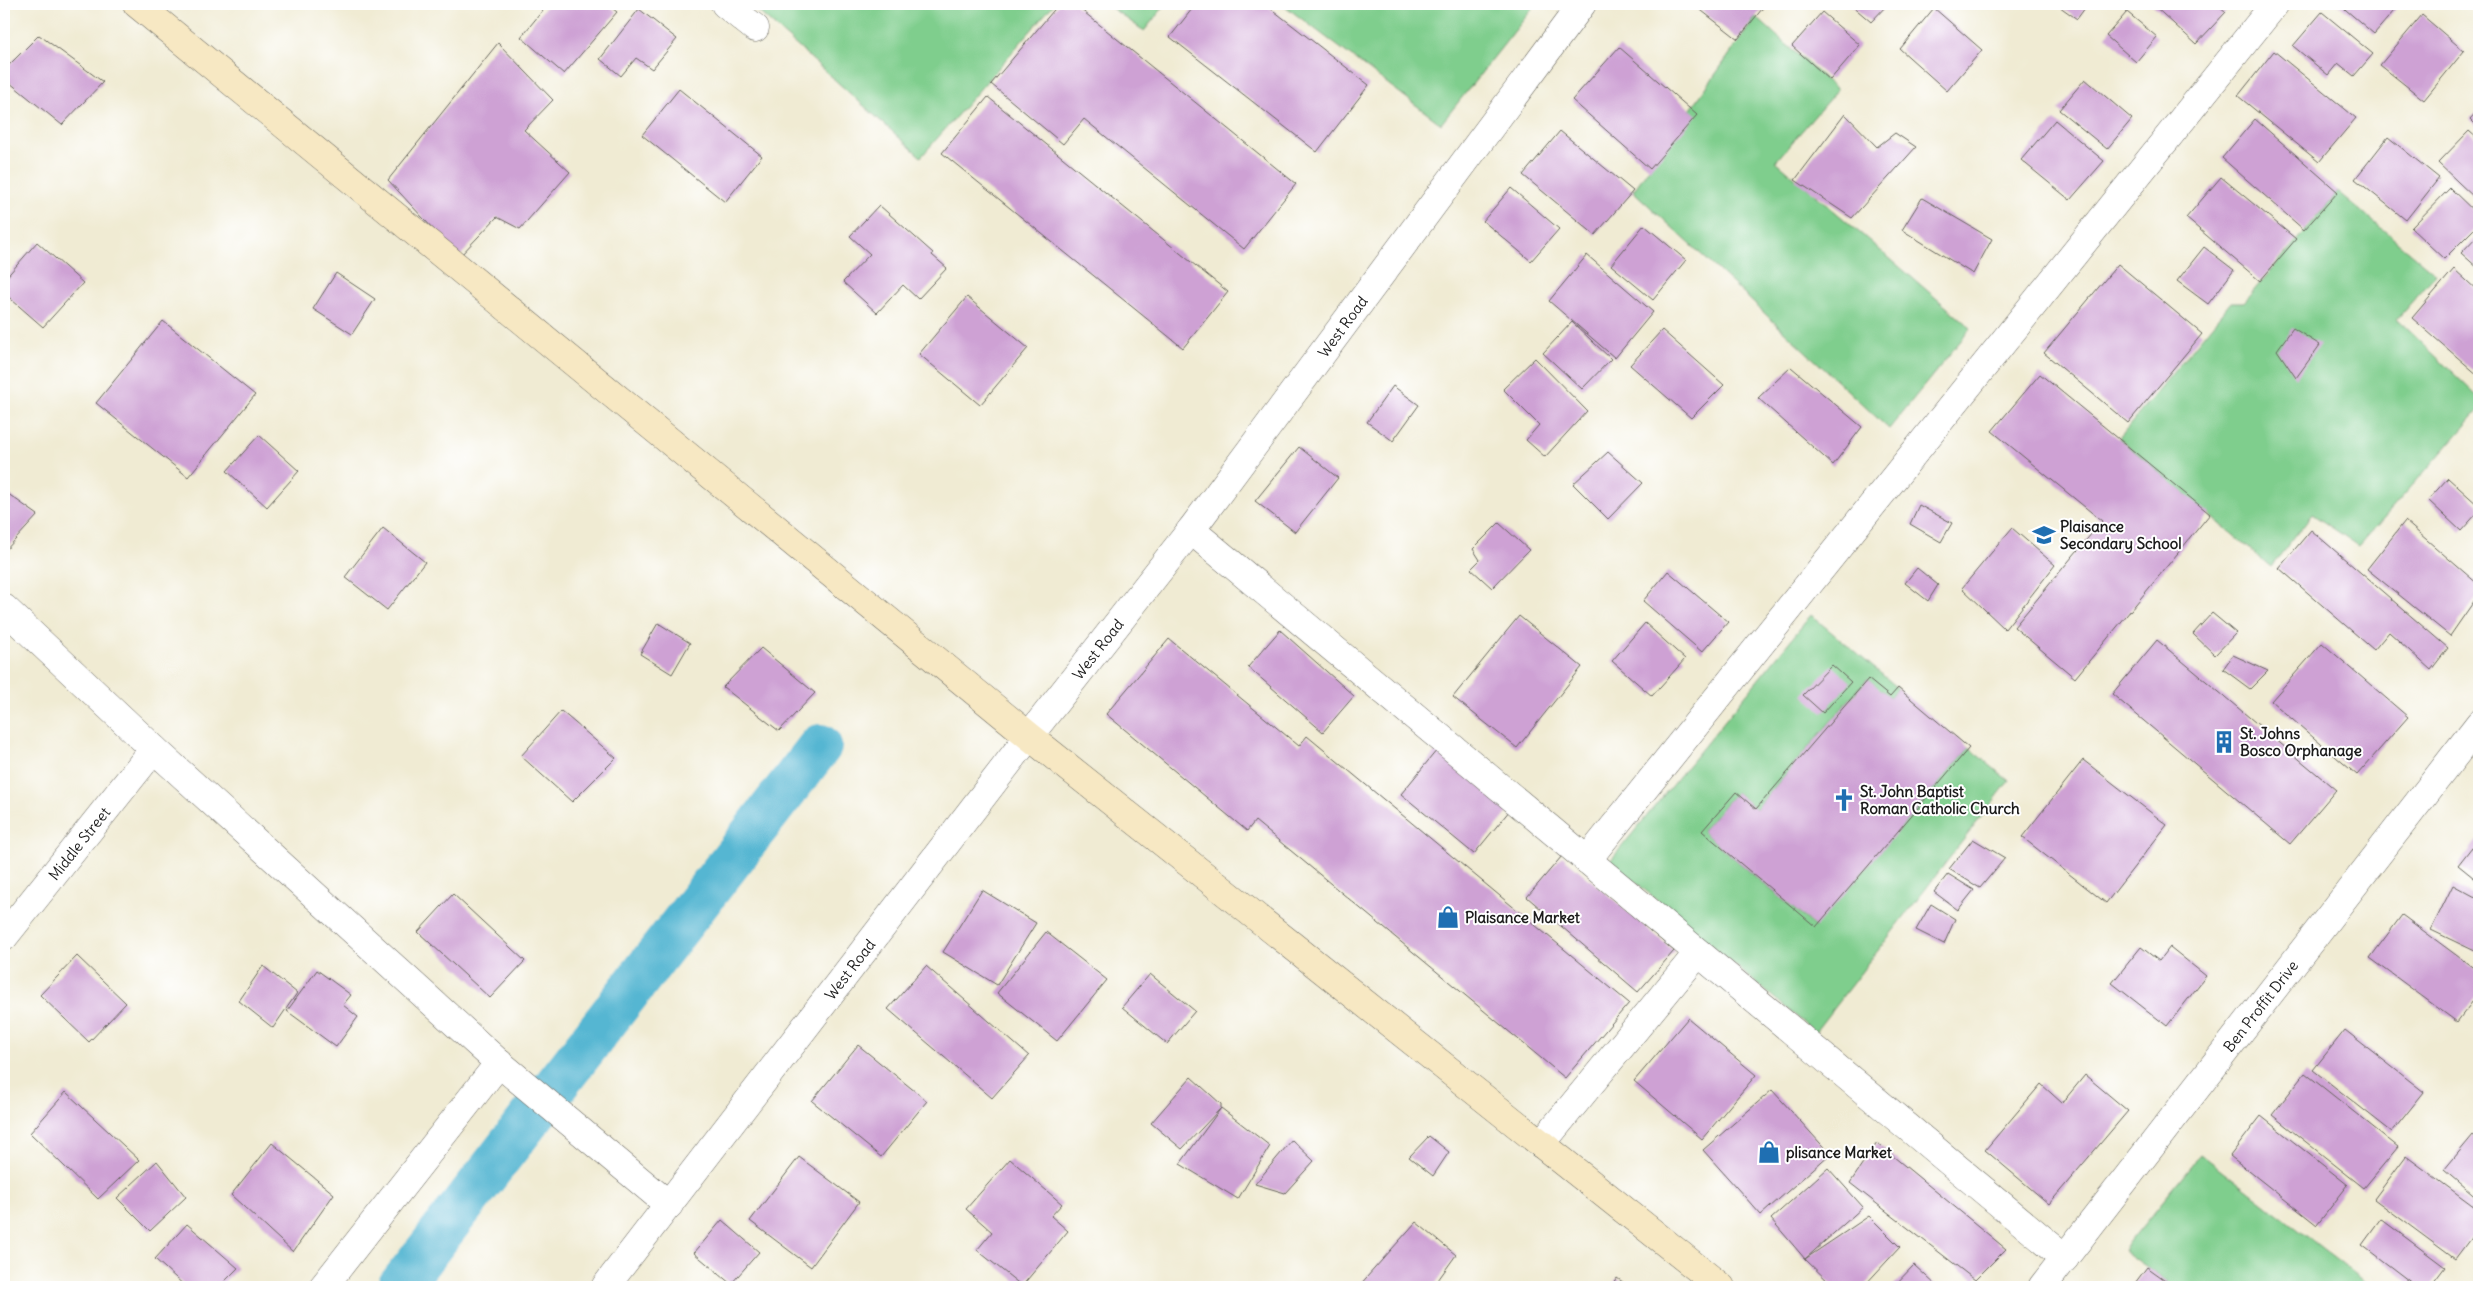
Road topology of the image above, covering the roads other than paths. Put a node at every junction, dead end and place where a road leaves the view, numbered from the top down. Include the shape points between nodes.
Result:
1 (137, 4) edge
2 (725, 4) edge
3 (1582, 4) edge
4 (2275, 4) edge
5 (755, 28) dead end
6 (1190, 530) junction
7 (4, 608) edge
8 (2479, 724) edge
9 (1029, 736) junction
10 (154, 749) junction
11 (1586, 860) junction
12 (4, 936) edge
13 (1698, 953) junction
14 (499, 1063) junction
15 (1541, 1144) junction
16 (669, 1205) junction
17 (2065, 1258) junction
18 (324, 1287) edge
19 (605, 1287) edge
20 (1721, 1287) edge
21 (2042, 1287) edge

1 - 9 main road
2 - 5 street
3 - 6 street, West Road
4 - 11 street
6 - 9 street, West Road
6 - 11 street
7 - 10 street
8 - 17 street, Ben Proffit Drive
9 - 15 main road
9 - 16 street, West Road
10 - 12 street, Middle Street
10 - 14 street
11 - 13 street
13 - 15 street
13 - 17 street
14 - 16 street
14 - 18 street
15 - 20 main road
16 - 19 street, West Road
17 - 21 street, Ben Proffit Drive

